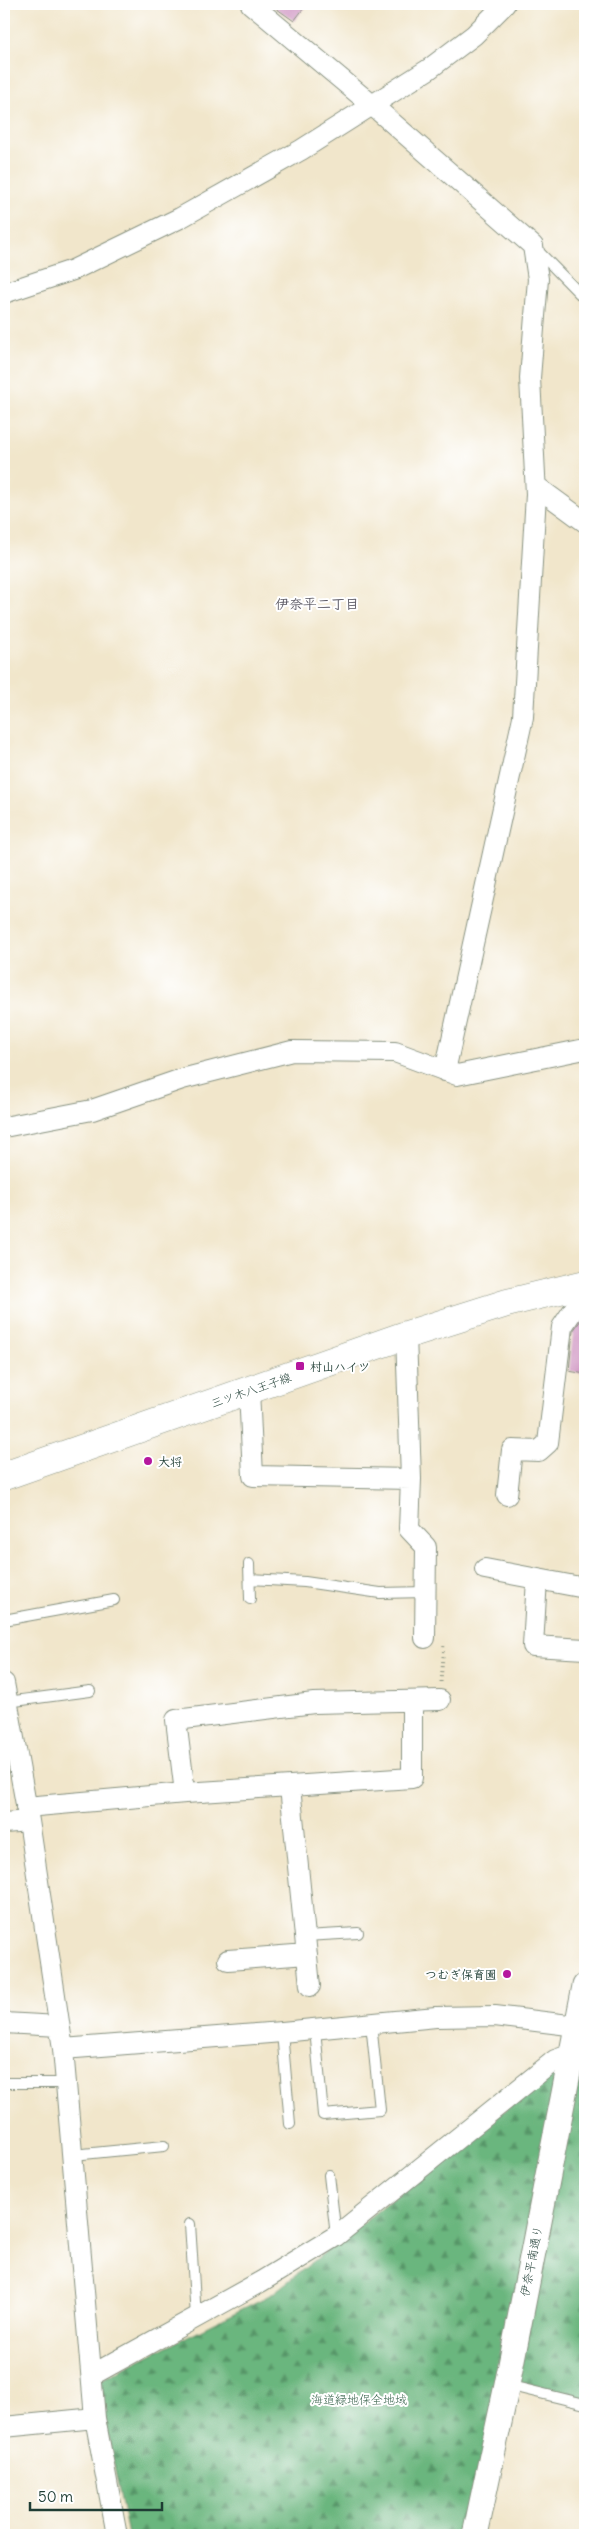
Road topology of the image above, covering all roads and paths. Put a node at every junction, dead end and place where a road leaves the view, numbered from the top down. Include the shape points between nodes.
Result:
1 (251, 4) edge
2 (505, 4) edge
3 (372, 105) junction
4 (533, 246) junction
5 (4, 293) edge
6 (585, 299) edge
7 (536, 486) junction
8 (585, 522) edge
9 (585, 1049) edge
10 (445, 1071) junction
11 (4, 1127) edge
12 (585, 1284) edge
13 (585, 1307) edge
14 (406, 1335) junction
15 (249, 1390) junction
16 (4, 1476) edge
17 (411, 1479) junction
18 (507, 1495) dead end
19 (249, 1564) dead end
20 (485, 1569) dead end
21 (250, 1579) junction
22 (537, 1579) junction
23 (585, 1588) edge
24 (426, 1592) junction
25 (114, 1600) dead end
26 (250, 1600) dead end
27 (4, 1620) edge
28 (425, 1638) joint
29 (585, 1649) edge
30 (90, 1691) dead end
31 (6, 1693) edge
32 (440, 1700) joint
33 (412, 1701) junction
34 (12, 1776) edge
35 (290, 1787) junction
36 (185, 1793) junction
37 (27, 1814) junction
38 (4, 1823) edge
39 (358, 1933) dead end
40 (306, 1945) junction
41 (228, 1960) dead end
42 (310, 1986) dead end
43 (585, 1986) edge
44 (4, 2023) edge
45 (371, 2023) junction
46 (59, 2026) junction
47 (315, 2029) junction
48 (282, 2032) junction
49 (577, 2042) edge
50 (63, 2049) junction
51 (67, 2082) junction
52 (4, 2083) edge
53 (290, 2124) dead end
54 (164, 2146) dead end
55 (73, 2155) junction
56 (328, 2176) dead end
57 (190, 2224) dead end
58 (336, 2236) junction
59 (196, 2317) junction
60 (92, 2375) junction
61 (507, 2385) junction
62 (585, 2404) edge
63 (95, 2418) junction
64 (4, 2427) edge
65 (117, 2535) edge
66 (476, 2535) edge

1 - 3 street
2 - 3 street via 474,35 436,64
3 - 4 street
3 - 5 street via 301,150 180,218 73,270
4 - 6 lane
4 - 7 street via 538,279 530,378
7 - 8 street
7 - 10 street via 523,717
9 - 10 street via 457,1075
10 - 11 street via 395,1052 292,1051 182,1079 92,1110
12 - 14 main road, 三ツ木八王子線 via 507,1302
13 - 18 street via 574,1309 562,1327 548,1443 539,1452 512,1450
14 - 15 main road, 三ツ木八王子線
14 - 17 street
15 - 16 main road, 三ツ木八王子線
15 - 17 street via 253,1476
17 - 24 street via 409,1529 426,1547
19 - 21 lane
20 - 22 street
21 - 24 lane via 306,1582 380,1593
21 - 26 lane
22 - 23 street
22 - 29 street via 533,1646
24 - 28 street
25 - 27 lane
28 - 32 path via 444,1640
30 - 31 lane
31 - 34 street
32 - 33 street
33 - 35 street via 412,1778
33 - 36 street via 314,1703 176,1720
34 - 37 street
35 - 36 street
35 - 40 street
36 - 37 street
37 - 38 street
37 - 46 street
39 - 40 lane
40 - 41 street
40 - 42 street
43 - 49 street, 伊奈平南通り
44 - 46 street
45 - 47 street
45 - 47 lane via 380,2110 323,2116
45 - 49 street via 495,2016
46 - 50 street
47 - 48 street
48 - 50 street
48 - 53 lane
49 - 58 street
49 - 61 street, 伊奈平南通り
50 - 51 street
51 - 52 lane
51 - 55 street
54 - 55 lane
55 - 60 street
56 - 58 lane
57 - 59 lane
58 - 59 street
59 - 60 street
60 - 63 street
61 - 62 lane
61 - 66 street, 伊奈平南通り
63 - 64 street
63 - 65 street

